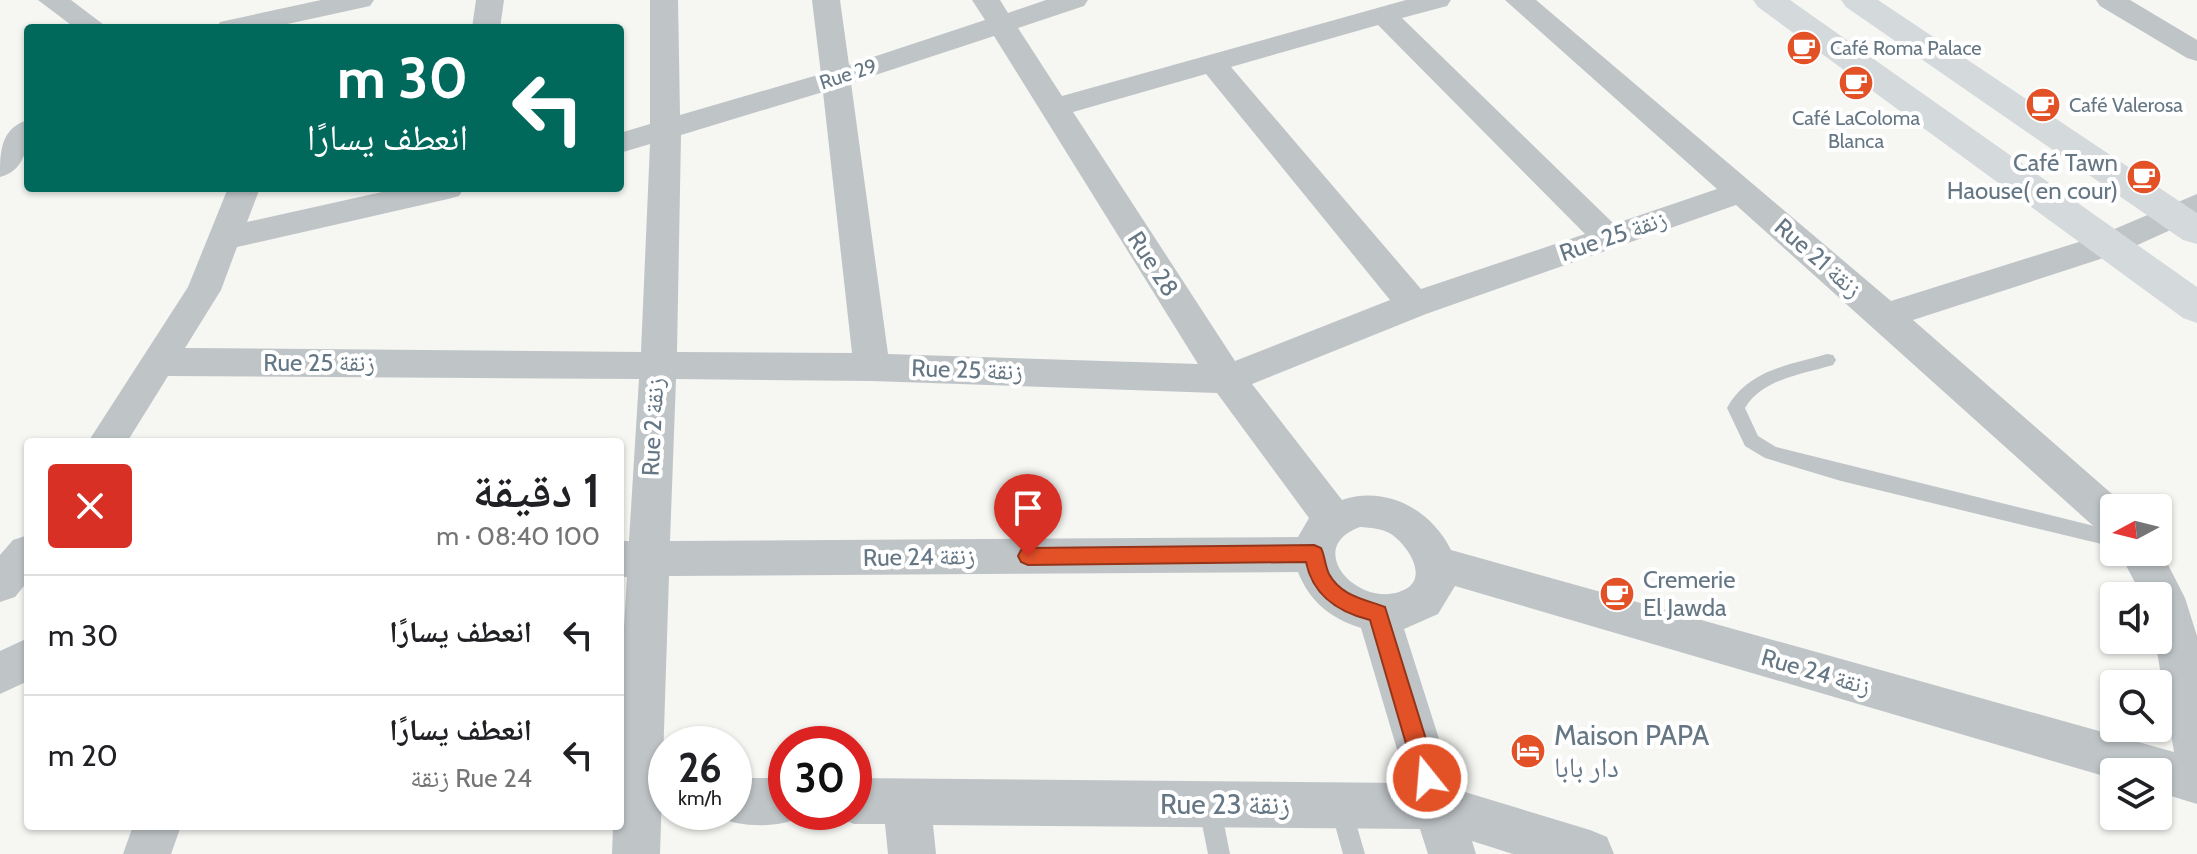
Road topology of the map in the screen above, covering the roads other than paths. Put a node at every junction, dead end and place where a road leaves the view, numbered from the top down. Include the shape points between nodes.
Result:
1 (52, 0) edge
2 (360, 0) edge
3 (490, 0) edge
4 (664, 0) edge
5 (826, 0) edge
6 (1074, 0) edge
7 (1437, 0) edge
8 (1519, 0) edge
9 (1769, 0) edge
10 (1857, 0) edge
11 (2110, 0) edge
12 (994, 11) edge
13 (314, 13) edge
14 (1383, 15) junction
15 (88, 24) edge
16 (252, 24) edge
17 (487, 24) edge
18 (2197, 52) edge
19 (1211, 62) junction
20 (835, 79) junction
21 (1052, 108) junction
22 (667, 130) junction
23 (24, 135) edge
24 (624, 142) edge
25 (0, 167) edge
26 (242, 192) edge
27 (430, 192) edge
28 (1741, 192) junction
29 (2189, 216) edge
30 (1609, 238) junction
31 (224, 239) junction
32 (2110, 244) junction
33 (1414, 305) junction
34 (2197, 308) edge
35 (1885, 316) junction
36 (1827, 360) dead end
37 (160, 362) junction
38 (656, 365) junction
39 (872, 367) junction
40 (1227, 379) junction
41 (110, 438) edge
42 (2100, 508) edge
43 (2100, 536) edge
44 (1324, 537) junction
45 (0, 548) edge
46 (24, 551) edge
47 (24, 556) edge
48 (634, 560) edge
49 (1436, 563) junction
50 (2150, 566) edge
51 (0, 584) edge
52 (1378, 614) junction
53 (24, 660) edge
54 (0, 674) edge
55 (648, 748) edge
56 (2197, 753) edge
57 (2197, 781) edge
58 (872, 801) edge
59 (906, 801) junction
60 (1209, 804) junction
61 (1340, 805) junction
62 (1435, 806) junction
63 (648, 815) edge
64 (156, 830) edge
65 (1546, 847) edge
66 (147, 854) edge
67 (636, 854) edge
68 (912, 854) edge
69 (1219, 854) edge
70 (1354, 854) edge
71 (1452, 854) edge
72 (1590, 854) edge

1 - 15 street
2 - 13 street
3 - 17 street
4 - 22 street, Rue 2 زنقة
5 - 20 street
6 - 12 street, Rue 29
7 - 14 street
8 - 28 street, Rue 21 زنقة
9 - 32 street
10 - 29 street
11 - 18 street
12 - 20 street, Rue 29
12 - 21 street, Rue 28
13 - 16 street
14 - 19 street
14 - 30 street
19 - 21 street
19 - 33 street
20 - 22 street, Rue 29
20 - 39 street
21 - 40 street, Rue 28
22 - 24 street, Rue 29
22 - 38 street, Rue 2 زنقة
23 - 25 street
26 - 31 street
27 - 31 street
28 - 30 street, Rue 25 زنقة
28 - 35 street, Rue 21 زنقة
29 - 32 street
30 - 33 street, Rue 25 زنقة
31 - 37 street via 204,290
32 - 34 street
32 - 35 street
33 - 40 street, Rue 25 زنقة
35 - 42 street, Rue 21 زنقة
36 - 43 lane via 1767,379 1742,394 1736,408 1751,441 1771,453 1841,473
37 - 38 street, Rue 25 زنقة
37 - 41 street
38 - 39 street, Rue 25 زنقة
38 - 48 street, Rue 2 زنقة
39 - 40 street, Rue 25 زنقة
40 - 44 street, Rue 28
44 - 48 street, Rue 24 زنقة
44 - 49 street via 1360,510 1392,514 1419,531
44 - 52 street via 1318,575 1332,594
45 - 46 street
47 - 51 street
48 - 55 street, Rue 2 زنقة
49 - 52 street via 1434,584 1422,601
49 - 57 street, Rue 24 زنقة
50 - 56 street via 2171,617
52 - 62 street
53 - 54 street
58 - 59 street, Rue 23 زنقة
59 - 60 street, Rue 23 زنقة
59 - 68 street
60 - 61 street, Rue 23 زنقة
60 - 69 lane
61 - 62 street, Rue 23 زنقة
61 - 70 lane
62 - 65 street, Rue 23 زنقة
62 - 71 street
63 - 67 street, Rue 2 زنقة
64 - 66 street
65 - 72 street, Rue 23 زنقة

